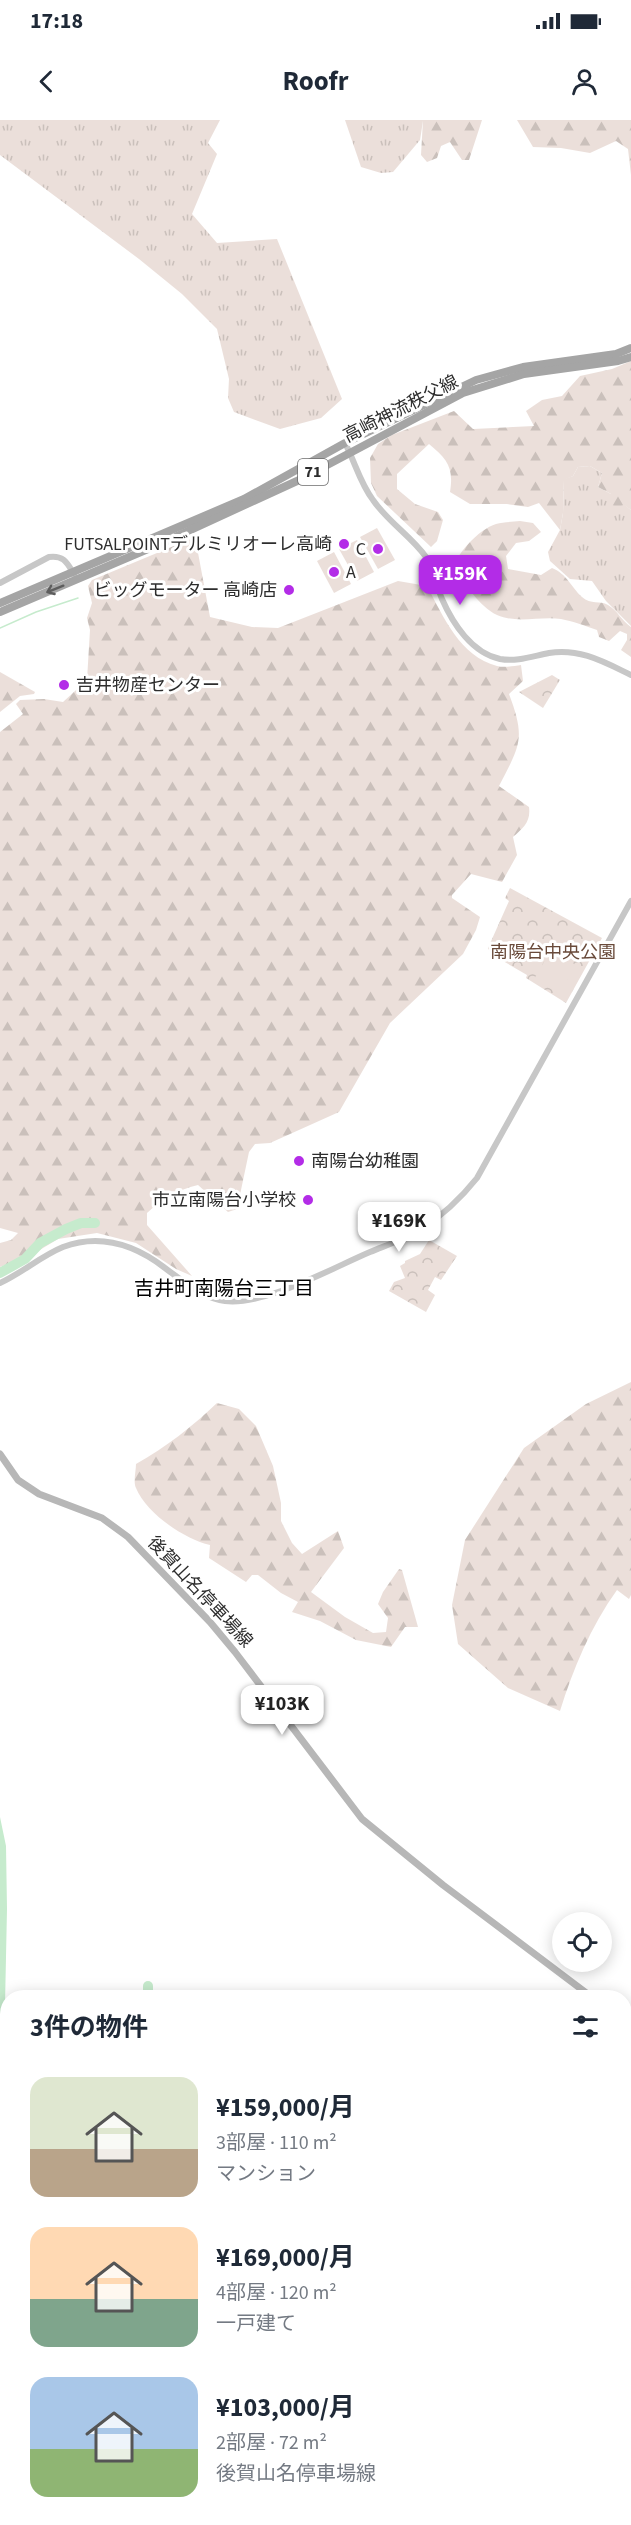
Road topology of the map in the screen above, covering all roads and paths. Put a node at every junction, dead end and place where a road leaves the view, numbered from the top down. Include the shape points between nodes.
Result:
1 (631, 348) edge
2 (631, 357) edge
3 (345, 443) junction
4 (350, 453) junction
5 (76, 576) junction
6 (0, 583) edge
7 (0, 603) edge
8 (0, 612) edge
9 (631, 675) edge
10 (631, 901) edge
11 (0, 1283) edge
12 (0, 1454) edge
13 (582, 1990) edge

1 - 3 main road, 高崎神流秩父線 / 71 via 616,354 523,367 476,380
2 - 4 main road, 高崎神流秩父線 / 71 via 524,374 479,387
3 - 4 street
3 - 5 main road, 高崎神流秩父線 / 71 via 244,499
4 - 5 main road, 高崎神流秩父線 / 71 via 266,495
4 - 9 street via 373,501 426,557 441,599 472,645 487,654 515,660 577,652
5 - 6 street via 64,559 56,556
5 - 7 main road, 高崎神流秩父線 / 71
5 -> 8 main road, 高崎神流秩父線 / 71
10 - 11 street via 477,1178 449,1209 419,1231 258,1298 225,1301 212,1297 186,1284 150,1257 126,1245 105,1242 83,1242 62,1248
12 - 13 main road, 後賀山名停車場線 via 18,1480 39,1494 102,1518 128,1537 236,1652 362,1819

